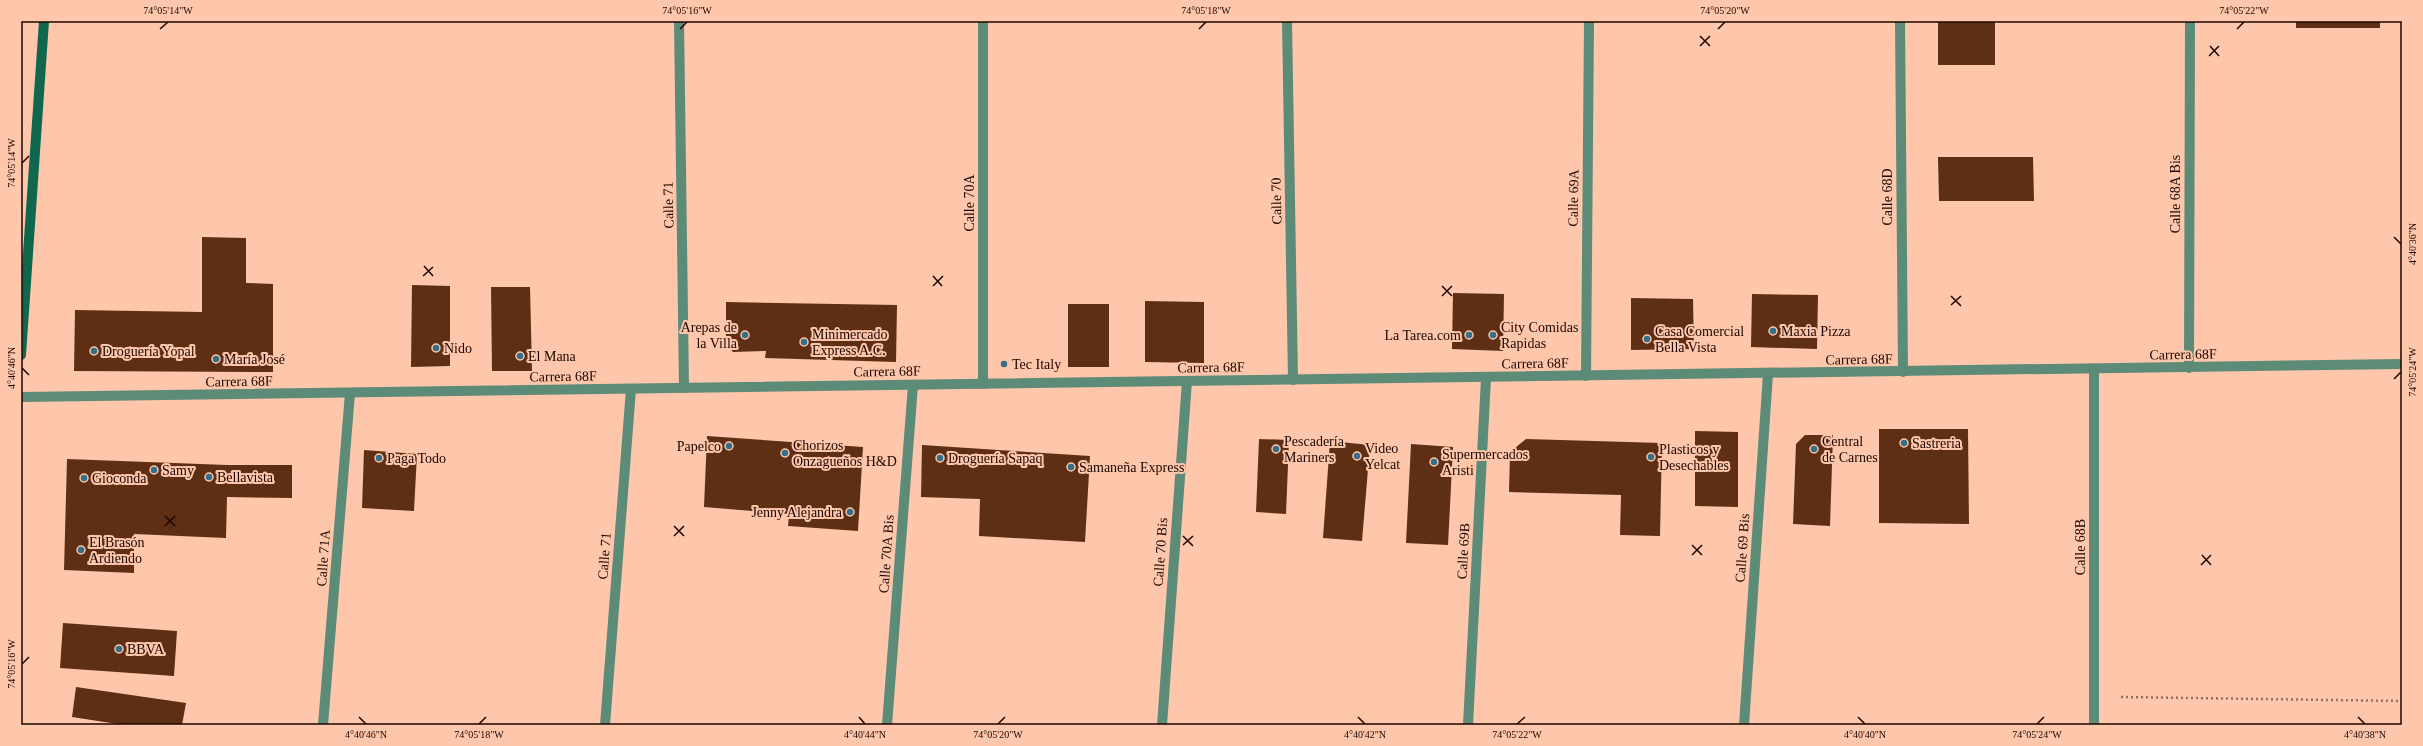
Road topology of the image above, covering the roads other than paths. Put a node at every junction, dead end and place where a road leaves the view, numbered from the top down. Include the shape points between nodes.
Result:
1 (44, 21) edge
2 (679, 21) edge
3 (983, 21) edge
4 (1287, 21) edge
5 (1589, 21) edge
6 (1900, 21) edge
7 (2190, 21) edge
8 (21, 355) edge
9 (2402, 364) edge
10 (2189, 368) junction
11 (2094, 370) junction
12 (1903, 372) junction
13 (1768, 374) junction
14 (1586, 376) junction
15 (1486, 378) junction
16 (1293, 380) junction
17 (1187, 381) junction
18 (983, 384) junction
19 (913, 385) junction
20 (684, 388) junction
21 (631, 389) junction
22 (350, 393) junction
23 (21, 397) edge
24 (323, 725) edge
25 (605, 725) edge
26 (887, 725) edge
27 (1162, 725) edge
28 (1468, 725) edge
29 (1744, 725) edge
30 (2094, 725) edge

1 - 8 main road
2 - 20 street, Calle 71
3 - 18 street, Calle 70A
4 - 16 street, Calle 70
5 - 14 street, Calle 69A
6 - 12 street, Calle 68D
7 - 10 street, Calle 68A Bis
9 - 10 street, Carrera 68F
10 - 11 street, Carrera 68F
11 - 12 street, Carrera 68F
11 - 30 street, Calle 68B
12 - 13 street, Carrera 68F
13 - 14 street, Carrera 68F
13 - 29 street, Calle 69 Bis
14 - 15 street, Carrera 68F
15 - 16 street, Carrera 68F
15 - 28 street, Calle 69B
16 - 17 street, Carrera 68F
17 - 18 street, Carrera 68F
17 - 27 street, Calle 70 Bis
18 - 19 street, Carrera 68F
19 - 20 street, Carrera 68F
19 - 26 street, Calle 70A Bis
20 - 21 street, Carrera 68F
21 - 22 street, Carrera 68F
21 - 25 street, Calle 71
22 - 23 street, Carrera 68F
22 - 24 street, Calle 71A

